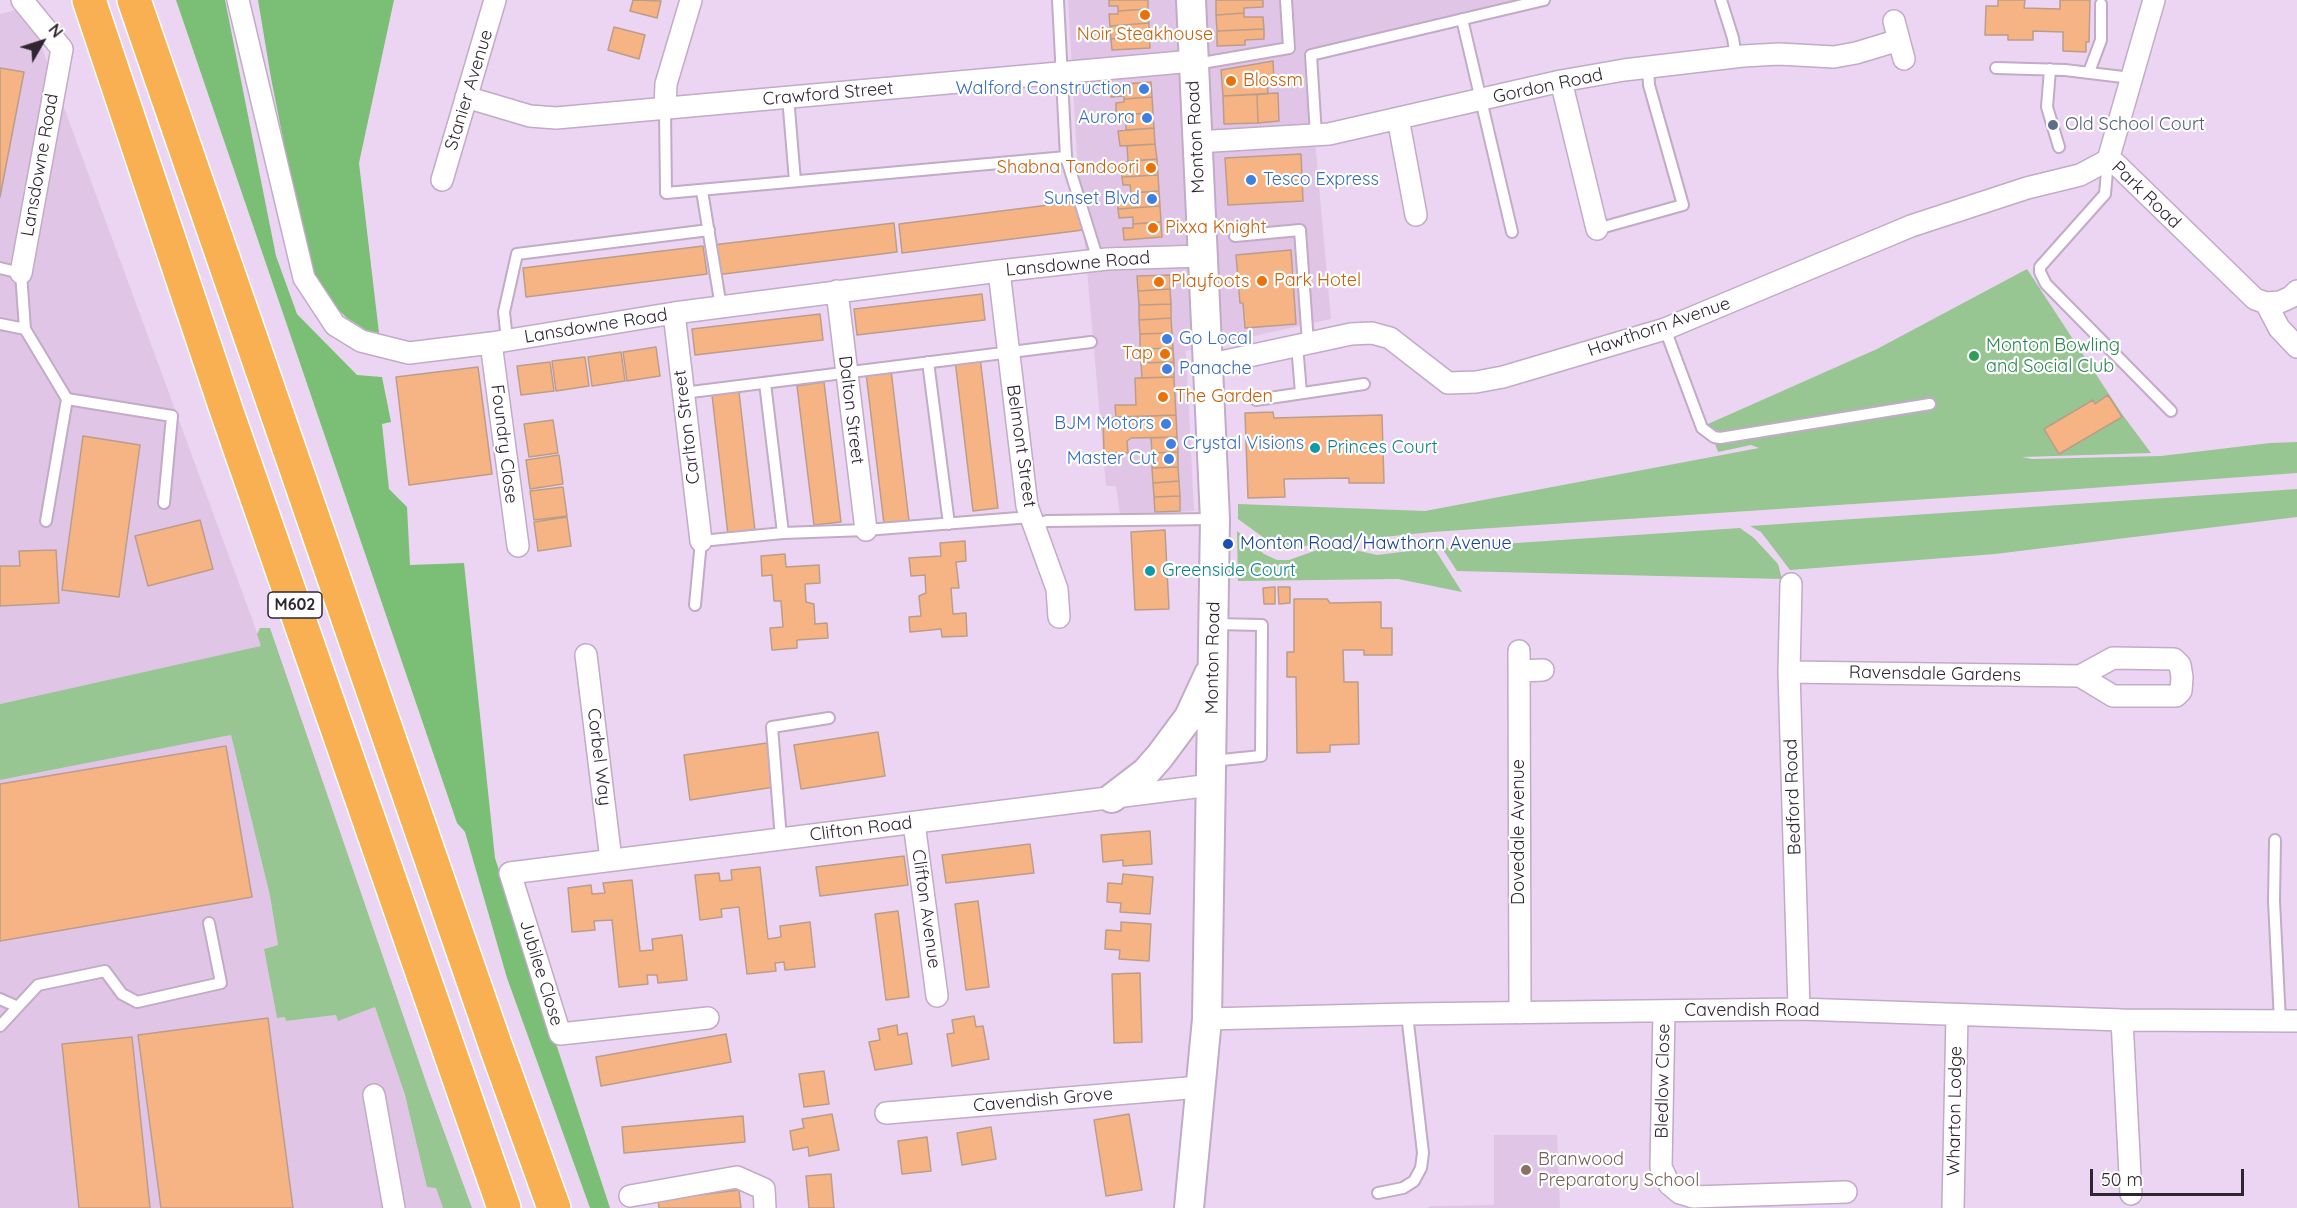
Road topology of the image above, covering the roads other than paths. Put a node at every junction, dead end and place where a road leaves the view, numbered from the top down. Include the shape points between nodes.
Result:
1 (22, 0) edge
2 (89, 0) edge
3 (134, 0) edge
4 (238, 0) edge
5 (495, 0) edge
6 (691, 0) edge
7 (1058, 0) edge
8 (1191, 0) edge
9 (1286, 0) edge
10 (1544, 0) edge
11 (1721, 0) edge
12 (2154, 0) edge
13 (2101, 4) dead end
14 (1462, 19) junction
15 (1899, 40) dead end
16 (1736, 57) junction
17 (1193, 63) junction
18 (1648, 67) junction
19 (1996, 68) dead end
20 (2049, 69) junction
21 (2089, 72) junction
22 (1062, 73) junction
23 (2131, 78) junction
24 (1561, 81) junction
25 (466, 97) junction
26 (788, 97) junction
27 (1480, 99) junction
28 (665, 109) junction
29 (1398, 118) junction
30 (1316, 135) junction
31 (1197, 142) junction
32 (2059, 147) dead end
33 (1066, 157) junction
34 (2108, 160) junction
35 (442, 180) dead end
36 (795, 181) junction
37 (702, 191) junction
38 (1416, 215) dead end
39 (1597, 229) joint
40 (709, 230) junction
41 (1512, 232) dead end
42 (1235, 236) dead end
43 (1202, 256) junction
44 (1098, 260) junction
45 (10, 270) edge
46 (999, 271) junction
47 (837, 291) junction
48 (2295, 297) edge
49 (2266, 303) junction
50 (721, 307) junction
51 (674, 313) junction
52 (0, 324) edge
53 (25, 328) junction
54 (1665, 329) junction
55 (499, 341) junction
56 (1091, 342) dead end
57 (1302, 344) junction
58 (2297, 347) edge
59 (1008, 352) junction
60 (928, 362) junction
61 (1207, 365) junction
62 (846, 373) junction
63 (765, 383) junction
64 (1364, 384) dead end
65 (683, 393) junction
66 (1301, 393) junction
67 (68, 399) junction
68 (1256, 399) dead end
69 (1930, 404) dead end
70 (2171, 411) dead end
71 (164, 503) dead end
72 (1215, 519) junction
73 (46, 521) dead end
74 (1032, 521) junction
75 (950, 524) junction
76 (866, 530) junction
77 (783, 532) junction
78 (701, 541) junction
79 (518, 546) dead end
80 (1791, 584) dead end
81 (695, 605) dead end
82 (1059, 617) dead end
83 (1214, 624) junction
84 (586, 655) dead end
85 (1214, 663) junction
86 (1543, 670) dead end
87 (1789, 672) junction
88 (2080, 676) dead end
89 (829, 718) dead end
90 (1212, 773) junction
91 (1112, 798) junction
92 (914, 823) junction
93 (781, 839) junction
94 (2275, 840) dead end
95 (611, 860) junction
96 (510, 873) joint
97 (209, 923) dead end
98 (937, 996) dead end
99 (0, 999) edge
100 (18, 1007) junction
101 (1799, 1010) junction
102 (1664, 1011) junction
103 (1520, 1012) junction
104 (1407, 1014) junction
105 (1957, 1015) junction
106 (708, 1018) dead end
107 (1207, 1019) junction
108 (2122, 1020) junction
109 (2288, 1021) edge
110 (0, 1026) edge
111 (1200, 1087) junction
112 (374, 1095) dead end
113 (886, 1113) dead end
114 (1846, 1192) dead end
115 (1378, 1193) dead end
116 (2131, 1194) dead end
117 (630, 1196) dead end
118 (1819, 1200) edge
119 (394, 1208) edge
120 (504, 1208) edge
121 (554, 1208) edge
122 (765, 1208) edge
123 (1189, 1208) edge
124 (1953, 1208) edge

1 - 45 street, Lansdowne Road via 62,49
2 - 120 highway, M602 via 227,412
3 - 121 highway, M602
4 - 55 street, Lansdowne Road via 304,278 335,324 360,341 409,353
5 - 25 street, Stanier Avenue
6 - 28 street via 666,84
7 - 22 lane
8 - 17 main road, Monton Road
9 - 17 lane via 1289,48
10 - 14 lane
11 - 16 lane
12 - 23 street, Park Road
13 - 21 lane via 2102,40
14 - 27 lane
14 - 30 lane via 1311,55
15 - 16 street, Gordon Road via 1834,57
16 - 18 street, Gordon Road
17 - 22 street, Crawford Street
17 - 31 main road, Monton Road
18 - 24 street, Gordon Road
18 - 39 lane via 1648,85 1683,206
19 - 20 lane
20 - 21 lane
20 - 32 lane via 2047,107
21 - 23 lane
22 - 26 street, Crawford Street
22 - 33 lane
23 - 34 street, Park Road
24 - 27 street, Gordon Road
24 - 39 street
25 - 28 street, Crawford Street via 546,118
25 - 35 street, Stanier Avenue
26 - 28 street, Crawford Street
26 - 36 lane
27 - 29 street, Gordon Road
27 - 41 lane
28 - 37 lane via 666,193
29 - 30 street, Gordon Road
29 - 38 street
30 - 31 street, Gordon Road
31 - 43 main road, Monton Road
33 - 36 lane
33 - 44 lane
34 - 49 street, Park Road via 2249,294
34 - 54 street, Hawthorn Avenue via 2080,174 1911,226
34 - 70 lane via 2105,194 2040,267 2040,272 2046,284
36 - 37 lane
37 - 40 lane
40 - 50 lane
40 - 55 lane via 517,254
42 - 57 lane via 1300,231
43 - 44 street, Lansdowne Road
43 - 61 main road, Monton Road
44 - 46 street, Lansdowne Road
45 - 53 lane
46 - 47 street, Lansdowne Road
46 - 59 street, Belmont Street
47 - 50 street, Lansdowne Road
47 - 62 street, Dalton Street
48 - 49 street
49 - 58 street, Park Road via 2279,328
50 - 51 street, Lansdowne Road
51 - 55 street, Lansdowne Road
51 - 65 street, Carlton Street
52 - 53 lane
53 - 67 lane
54 - 57 street, Hawthorn Avenue via 1515,374 1458,384 1440,378 1380,334 1363,332
54 - 69 lane via 1702,428 1714,437
55 - 79 street, Foundry Close
56 - 59 lane
57 - 61 street, Hawthorn Avenue
57 - 66 lane
59 - 60 lane
59 - 74 street, Belmont Street
60 - 62 lane
60 - 75 lane
61 - 72 main road, Monton Road
62 - 63 lane
62 - 76 street, Dalton Street
63 - 65 lane
63 - 77 lane
64 - 66 lane
65 - 78 street, Carlton Street
66 - 68 lane
67 - 71 lane via 172,416
67 - 73 lane
72 - 74 lane
72 - 83 main road, Monton Road
74 - 75 lane
74 - 82 street, Belmont Street via 1057,589
75 - 76 lane
76 - 77 lane
77 - 78 lane
78 - 81 lane
80 - 87 street, Bedford Road
83 - 85 main road, Monton Road
83 - 90 lane via 1262,625 1262,756
84 - 95 street, Corbel Way
85 - 90 main road, Monton Road
85 - 91 main road via 1175,738 1146,771
86 - 103 street, Dovedale Avenue via 1519,661
87 - 88 street, Ravensdale Gardens
87 - 101 street, Bedford Road
89 - 93 lane via 772,726
90 - 91 street, Clifton Road
90 - 107 main road, Monton Road
91 - 92 street, Clifton Road
92 - 93 street, Clifton Road
92 - 98 street, Clifton Avenue
93 - 95 street, Clifton Road
94 - 109 lane via 2274,901
95 - 96 street, Clifton Road
96 - 106 street, Jubilee Close via 560,1034
97 - 100 lane via 221,983 136,1002 122,993 105,971 38,985
99 - 100 lane
100 - 110 lane
101 - 102 street, Cavendish Road
101 - 105 street, Cavendish Road
102 - 103 street, Cavendish Road
102 - 118 street, Bledlow Close via 1661,1167 1669,1184 1693,1197
103 - 104 street, Cavendish Road
104 - 107 street, Cavendish Road
104 - 115 lane via 1424,1153 1414,1181 1403,1188
105 - 108 street, Cavendish Road
105 - 124 street, Wharton Lodge
107 - 111 main road, Monton Road
108 - 109 street, Cavendish Road
108 - 116 street
111 - 113 street, Cavendish Grove
111 - 123 main road, Monton Road
112 - 119 street
114 - 118 street, Bledlow Close
117 - 122 street via 737,1177 764,1189

